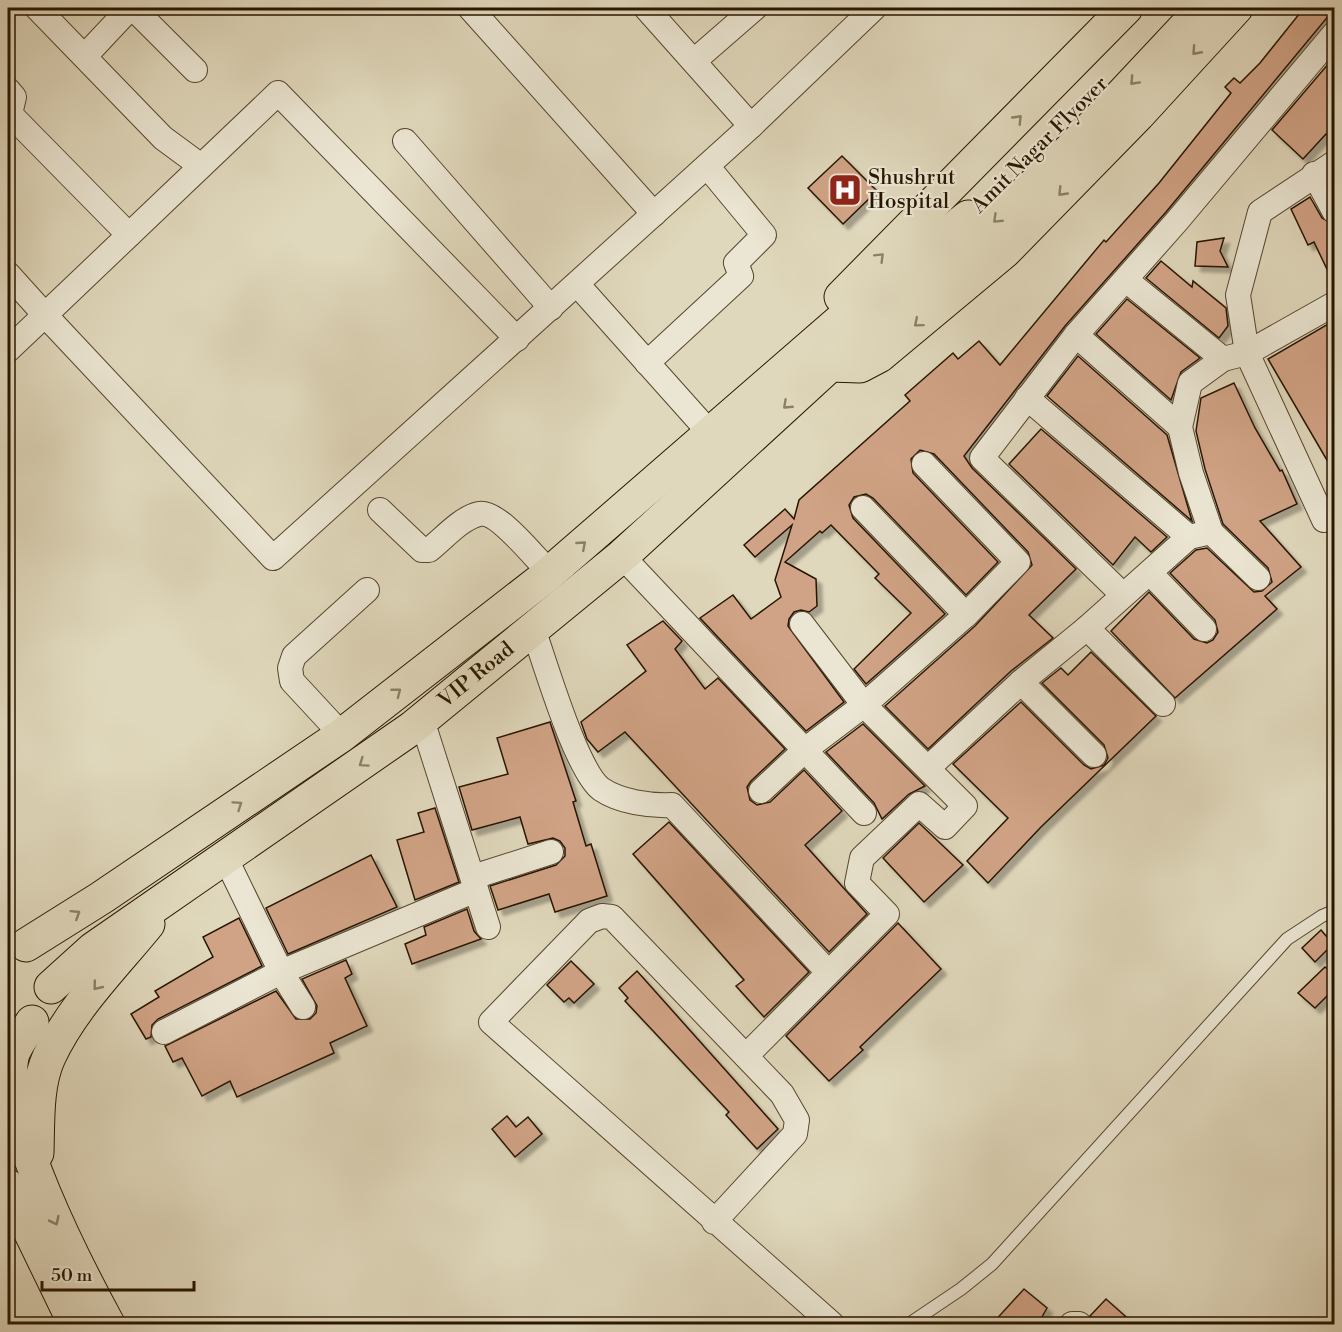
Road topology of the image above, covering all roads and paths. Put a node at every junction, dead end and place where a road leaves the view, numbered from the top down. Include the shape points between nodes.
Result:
1 (37, 8) edge
2 (131, 8) edge
3 (470, 8) edge
4 (646, 8) edge
5 (755, 8) edge
6 (874, 8) edge
7 (1126, 8) edge
8 (1172, 8) edge
9 (1203, 8) edge
10 (1236, 8) edge
11 (1335, 34) edge
12 (85, 56) junction
13 (694, 62) junction
14 (195, 70) dead end
15 (8, 90) edge
16 (751, 126) junction
17 (405, 141) dead end
18 (707, 165) junction
19 (201, 166) junction
20 (1324, 169) edge
21 (1335, 211) edge
22 (654, 214) junction
23 (129, 235) junction
24 (8, 274) edge
25 (1126, 280) junction
26 (577, 284) junction
27 (551, 308) junction
28 (1332, 312) edge
29 (45, 315) junction
30 (855, 325) junction
31 (1076, 335) junction
32 (517, 339) junction
33 (8, 350) edge
34 (1247, 353) junction
35 (1223, 359) junction
36 (647, 363) junction
37 (789, 365) junction
38 (830, 365) junction
39 (1027, 398) junction
40 (1180, 427) junction
41 (710, 433) junction
42 (924, 464) dead end
43 (863, 508) dead end
44 (380, 510) dead end
45 (1324, 520) dead end
46 (1200, 534) junction
47 (622, 556) junction
48 (550, 573) junction
49 (1150, 573) junction
50 (1258, 578) dead end
51 (367, 590) dead end
52 (1123, 595) junction
53 (966, 615) junction
54 (802, 624) dead end
55 (1087, 628) junction
56 (533, 629) junction
57 (1204, 629) dead end
58 (1021, 682) junction
59 (1162, 704) dead end
60 (864, 705) junction
61 (422, 720) junction
62 (342, 735) junction
63 (806, 749) junction
64 (1094, 755) dead end
65 (928, 768) junction
66 (761, 791) dead end
67 (864, 813) dead end
68 (551, 852) dead end
69 (225, 857) junction
70 (475, 884) junction
71 (174, 892) junction
72 (1335, 911) edge
73 (488, 927) dead end
74 (17, 942) edge
75 (281, 972) junction
76 (828, 972) junction
77 (51, 987) junction
78 (303, 1007) dead end
79 (20, 1026) edge
80 (164, 1032) dead end
81 (746, 1056) junction
82 (22, 1180) edge
83 (714, 1222) junction
84 (75, 1324) edge
85 (108, 1324) edge
86 (832, 1324) edge
87 (909, 1324) edge
88 (1072, 1324) edge
89 (1078, 1324) edge

1 - 12 street
2 - 12 street
2 - 14 street
3 - 22 street
4 - 13 street
5 - 13 street
6 - 16 street
37 -> 7 main road via 808,330
8 - 30 main road, Amit Nagar Flyover via 1060,130
9 -> 30 main road, Amit Nagar Flyover via 1071,149 973,243
10 -> 38 main road via 1005,251 879,356 860,366
11 - 25 street
12 - 19 street via 163,138
13 - 16 street
15 - 23 street via 14,97 10,114
16 - 18 street
17 - 27 street
18 - 22 street
18 - 36 street via 764,235 736,263 741,276
19 - 23 street
19 - 32 street via 278,93
20 - 21 street
20 - 34 street via 1260,212 1238,295
22 - 26 street
23 - 29 street
24 - 29 street
25 - 31 street
25 - 35 street
26 - 27 street
26 - 36 street
27 - 32 street
28 - 34 street
29 - 32 street via 273,558
29 - 33 street
30 - 37 main road, Amit Nagar Flyover
30 - 38 main road, Amit Nagar Flyover
31 - 39 street
31 - 40 street
34 - 35 street
34 - 45 street
35 - 40 street via 1190,383
36 - 41 street
37 - 41 main road, Amit Nagar Flyover
38 -> 47 main road, VIP Road
39 - 46 street
39 - 52 street via 982,458
40 - 46 street
48 -> 41 main road, VIP Road
42 - 53 street via 1018,562
43 - 53 street
44 - 48 street via 422,550 429,550 480,513 495,516
46 - 49 street
46 - 50 street
47 - 56 main road, VIP Road
47 - 63 street
62 -> 48 main road, VIP Road
49 - 52 street
49 - 57 street
51 - 62 street via 294,656 290,668 292,681
52 - 55 street
53 - 60 street
54 - 60 street
55 - 58 street
55 - 59 street
56 - 61 main road, VIP Road
56 - 76 street via 579,755 600,788 651,806 672,805
58 - 64 street
58 - 65 street
60 - 63 street
60 - 65 street
61 -> 69 main road, VIP Road
61 - 70 street
74 -> 62 main road, VIP Road via 101,898
63 - 66 street
63 - 67 street
65 - 76 street via 965,806 945,827 919,804 862,858 857,883 887,914
68 - 70 street
69 - 71 main road, VIP Road
69 - 75 street
70 - 73 street
70 - 75 street
71 - 77 main road, VIP Road via 93,949
71 -> 82 main road via 77,1011 48,1058
72 - 87 lane via 1287,939 992,1264
74 - 77 main road via 45,961
75 - 78 street
75 - 80 street
76 - 81 street
77 - 79 main road via 42,1012
79 - 82 main road via 9,1083 20,1127
81 - 83 street via 782,1094 797,1120 795,1134
81 - 83 street via 612,917 590,921 491,1022
82 - 84 main road
82 -> 85 main road via 45,1200
83 - 86 street
88 - 89 street

